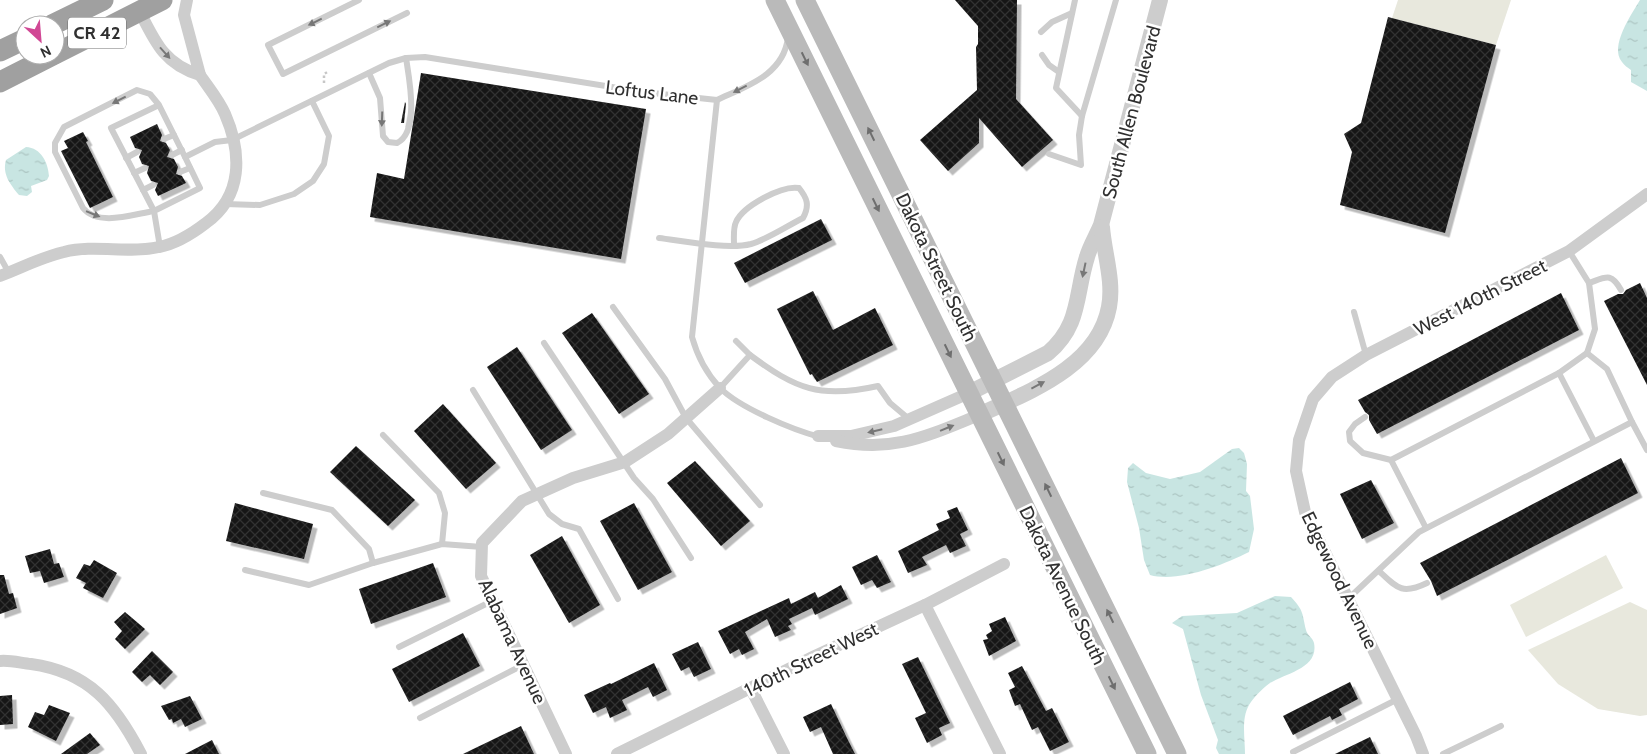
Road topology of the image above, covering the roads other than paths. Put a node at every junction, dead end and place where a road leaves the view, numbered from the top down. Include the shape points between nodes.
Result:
1 (102, 0) edge
2 (161, 0) edge
3 (187, 0) edge
4 (359, 0) edge
5 (775, 0) edge
6 (805, 0) edge
7 (1075, 0) edge
8 (1116, 0) edge
9 (1160, 0) edge
10 (82, 6) edge
11 (136, 6) edge
12 (406, 13) dead end
13 (1072, 13) junction
14 (65, 17) edge
15 (790, 29) junction
16 (1041, 32) dead end
17 (15, 44) edge
18 (65, 48) edge
19 (0, 51) edge
20 (1042, 54) dead end
21 (406, 58) junction
22 (33, 65) edge
23 (1059, 72) junction
24 (369, 73) junction
25 (200, 75) junction
26 (0, 82) edge
27 (717, 100) junction
28 (312, 101) junction
29 (159, 105) junction
30 (1082, 116) junction
31 (174, 135) junction
32 (164, 139) dead end
33 (232, 140) junction
34 (137, 152) dead end
35 (183, 154) junction
36 (1049, 154) dead end
37 (172, 155) dead end
38 (126, 158) junction
39 (145, 168) dead end
40 (190, 168) junction
41 (180, 172) dead end
42 (134, 173) junction
43 (153, 185) dead end
44 (143, 190) junction
45 (1647, 194) edge
46 (226, 204) junction
47 (154, 211) junction
48 (1101, 225) junction
49 (659, 238) dead end
50 (703, 243) junction
51 (734, 245) junction
52 (160, 247) junction
53 (1569, 252) junction
54 (0, 257) edge
55 (5, 275) edge
56 (1589, 282) junction
57 (1622, 290) dead end
58 (613, 307) dead end
59 (1354, 312) dead end
60 (736, 342) dead end
61 (544, 343) dead end
62 (1587, 354) junction
63 (1366, 355) junction
64 (750, 356) junction
65 (1560, 373) junction
66 (994, 381) junction
67 (720, 388) junction
68 (473, 390) dead end
69 (968, 393) junction
70 (1313, 399) joint
71 (1004, 403) junction
72 (979, 415) junction
73 (1365, 417) dead end
74 (686, 418) junction
75 (910, 419) junction
76 (1632, 422) junction
77 (383, 435) dead end
78 (818, 436) junction
79 (831, 440) joint
80 (1594, 442) junction
81 (1647, 450) edge
82 (1392, 460) junction
83 (625, 462) junction
84 (263, 493) dead end
85 (538, 494) junction
86 (760, 505) dead end
87 (1426, 528) junction
88 (1070, 534) joint
89 (442, 544) junction
90 (482, 547) junction
91 (691, 558) dead end
92 (372, 563) junction
93 (1004, 564) dead end
94 (245, 570) dead end
95 (1378, 571) junction
96 (1427, 583) dead end
97 (1348, 599) junction
98 (618, 600) dead end
99 (492, 601) junction
100 (925, 605) junction
101 (399, 647) dead end
102 (3, 661) edge
103 (524, 665) junction
104 (751, 689) junction
105 (1398, 699) junction
106 (420, 718) dead end
107 (1501, 726) dead end
108 (1293, 752) dead end
109 (141, 754) edge
110 (566, 754) edge
111 (617, 754) edge
112 (784, 754) edge
113 (1000, 754) edge
114 (1146, 754) edge
115 (1177, 754) edge
116 (1423, 754) edge
117 (1443, 754) edge

1 - 10 highway, CR 42
2 - 11 highway, CR 42
3 - 25 street via 184,15
4 -> 12 lane via 268,45 283,74
5 - 15 main road, Dakota Street South
66 -> 6 main road, Dakota Street South
7 - 13 lane
8 - 30 lane
9 - 48 street, South Allen Boulevard
10 - 14 highway, CR 42
11 - 18 highway, CR 42
11 -> 25 street via 164,53 182,70
13 - 16 lane via 1052,22
13 - 23 lane
15 -> 27 lane via 787,47 777,67 767,76
15 -> 69 main road, Dakota Street South
17 - 19 highway
20 - 23 lane
21 - 24 lane, Loftus Lane
24 -> 21 lane via 380,98 383,136 388,142 397,143 407,133 412,100
21 - 27 lane, Loftus Lane via 425,57 643,92
22 - 26 highway, CR 42
23 - 30 lane via 1056,88
24 - 28 lane, Loftus Lane
25 - 33 street via 225,113
27 - 50 lane, Loftus Lane
28 - 33 lane, Loftus Lane
28 - 46 lane via 329,136 324,164 313,181 294,194 260,204
29 - 31 lane
29 - 38 lane via 111,128
29 -> 47 lane via 150,94 137,90 64,127 56,143 60,162 89,214 116,218
30 - 36 lane via 1080,165
31 - 32 lane
31 - 35 lane
33 - 35 lane, Loftus Lane via 215,142
33 - 46 street via 236,152 236,178
34 - 38 lane
35 - 37 lane, Loftus Lane
35 - 40 lane
38 - 42 lane
39 - 42 lane
40 - 41 lane
40 - 47 lane via 200,188
42 - 44 lane
43 - 44 lane
44 - 47 lane
45 - 53 street, West 140th Street
46 - 52 street via 194,233
47 - 52 lane
48 -> 66 street, South Allen Boulevard via 1087,257 1074,319 1068,330 1048,353
71 -> 48 street, South Allen Boulevard via 1070,366 1085,352 1104,323 1109,306 1110,280
49 - 50 lane
50 - 51 lane
50 - 67 lane, Loftus Lane via 692,337 700,359
51 - 51 lane via 751,244 803,218 807,198 798,188 781,189 745,210 734,224
52 - 55 street via 87,248 64,252
53 - 56 lane
53 - 63 street, West 140th Street
54 - 55 lane
56 - 57 lane via 1608,277 1615,279
56 - 62 lane via 1595,329
58 - 74 lane via 664,379
59 - 63 lane
60 - 64 lane
61 - 83 lane
62 - 65 lane
62 - 76 lane via 1607,369
63 - 70 street, West 140th Street via 1332,377
64 - 67 lane
64 - 75 lane via 800,387 826,392 878,386 890,403
65 - 80 lane
65 - 82 lane
66 - 69 street, South Allen Boulevard
66 - 71 main road, Dakota Street South
67 - 74 street
67 - 78 lane, Loftus Lane via 775,421
68 - 85 lane
69 - 72 main road, Dakota Street South
69 - 75 street, Loftus Lane
70 - 97 street, Edgewood Avenue via 1299,440 1296,471 1305,512
71 - 72 street, South Allen Boulevard
88 -> 71 main road, Dakota Street South
79 -> 72 street, Loftus Lane via 862,446 887,446 913,441
72 -> 114 main road, Dakota Avenue South
73 - 82 lane via 1349,432 1350,441 1363,454
74 - 83 street
74 - 86 lane
75 -> 78 street, Loftus Lane via 850,436
76 - 80 lane
76 - 81 lane
77 - 89 lane via 438,493 445,512
78 - 79 lane, Loftus Lane
80 - 87 lane
82 - 87 lane
83 - 85 street via 573,478
83 - 91 lane via 634,478 653,498
84 - 92 lane via 332,510 369,549
85 - 90 street via 522,501 482,543
85 - 98 lane via 549,514 562,524 579,529
87 - 95 lane
115 -> 88 main road, Dakota Avenue South
89 - 90 lane
89 - 92 lane
90 - 99 street, Alabama Avenue via 481,576
92 - 94 lane via 310,585
93 - 100 street, 140th Street West
95 - 96 lane via 1404,590
95 - 97 lane
97 - 105 street, Edgewood Avenue
99 - 101 lane
99 - 103 street, Alabama Avenue
100 - 104 street, 140th Street West
100 - 113 street
102 - 109 street via 53,667 78,678 107,700 127,726
103 - 106 lane
103 - 110 street, Alabama Avenue
104 - 111 street, 140th Street West
104 - 112 street
105 - 108 lane
105 - 116 street, Edgewood Avenue
107 - 117 lane

